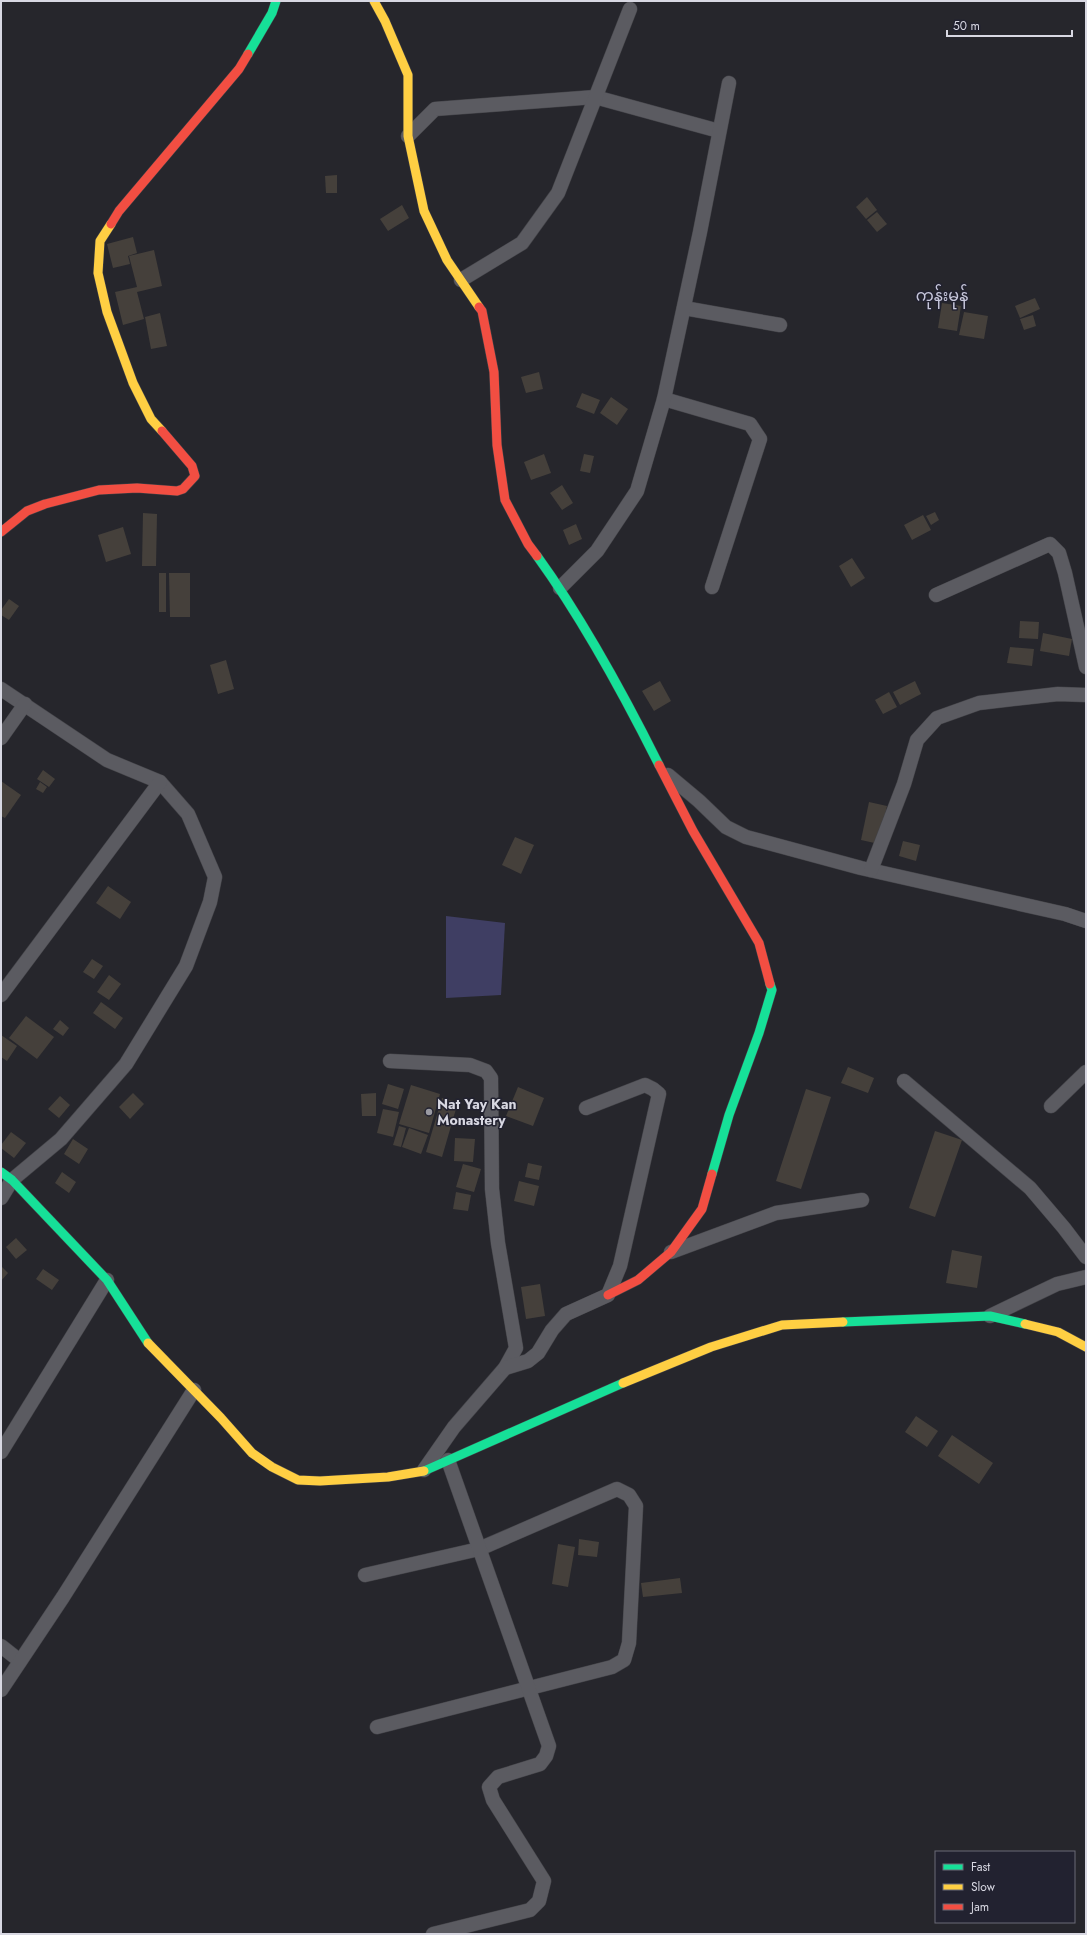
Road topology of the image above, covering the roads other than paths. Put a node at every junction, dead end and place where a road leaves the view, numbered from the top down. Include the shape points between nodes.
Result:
1 (276, 1) edge
2 (374, 1) edge
3 (630, 9) dead end
4 (729, 83) dead end
5 (595, 97) junction
6 (719, 131) junction
7 (408, 136) junction
8 (461, 280) junction
9 (684, 308) junction
10 (780, 325) dead end
11 (664, 399) junction
12 (1, 532) edge
13 (712, 587) dead end
14 (560, 588) junction
15 (936, 595) dead end
16 (1086, 667) edge
17 (1, 689) edge
18 (1086, 695) edge
19 (25, 704) junction
20 (1, 738) edge
21 (663, 771) junction
22 (160, 782) junction
23 (871, 870) junction
24 (1086, 921) edge
25 (1, 995) edge
26 (390, 1061) dead end
27 (1086, 1072) edge
28 (904, 1081) dead end
29 (1051, 1106) dead end
30 (586, 1108) dead end
31 (6, 1176) edge
32 (1, 1198) edge
33 (862, 1200) dead end
34 (671, 1252) junction
35 (1086, 1257) edge
36 (1086, 1277) edge
37 (107, 1280) junction
38 (608, 1295) junction
39 (990, 1316) junction
40 (1086, 1347) edge
41 (505, 1368) junction
42 (194, 1390) junction
43 (1, 1452) edge
44 (448, 1460) junction
45 (424, 1471) junction
46 (479, 1549) junction
47 (365, 1575) dead end
48 (1, 1646) edge
49 (20, 1661) junction
50 (1, 1690) edge
51 (529, 1690) junction
52 (377, 1727) dead end
53 (434, 1934) edge

1 - 12 street via 272,13 239,69 119,211 100,241 98,273 107,312 133,383 151,419 192,466 195,476 177,491 137,488 99,490 45,504 28,511
2 - 7 street via 408,75
3 - 5 street
4 - 6 street
5 - 6 street
5 - 7 street via 435,109
5 - 8 street via 558,193 544,214 522,243
6 - 9 street
7 - 8 street via 424,211 447,260
8 - 14 street via 482,311 494,372 497,445 505,500 528,544
9 - 10 street
9 - 11 street
11 - 13 street via 750,424 760,439
11 - 14 street via 637,492 597,551
14 - 21 street via 630,707
15 - 16 street via 1050,544 1059,553 1065,573
17 - 19 street
18 - 23 street via 1058,694 979,702 937,718 917,740 904,784
19 - 20 street
19 - 22 street via 108,760
21 - 23 street via 726,827 746,837
21 - 34 street via 693,831 759,943 772,990 729,1115 702,1209
22 - 25 street
22 - 31 street via 188,814 215,877 210,902 186,966 126,1064 61,1139
23 - 24 street
26 - 41 street via 470,1066 486,1071 491,1078 492,1190 498,1243 516,1348
27 - 29 street
28 - 35 street via 1030,1188
30 - 38 street via 645,1086 659,1094 620,1266
31 - 32 street
31 - 37 street
33 - 34 street via 776,1213
34 - 38 street via 638,1280
36 - 39 street via 1058,1284
37 - 42 street via 148,1342
37 - 43 street
38 - 41 street via 566,1314 552,1330 538,1353 528,1361
39 - 40 street via 1058,1332
39 - 44 street via 782,1325 711,1347
41 - 45 street via 454,1427
42 - 45 street via 252,1453 298,1480 388,1477
42 - 49 street
44 - 45 street
44 - 46 street
46 - 47 street
46 - 51 street
46 - 51 street via 617,1489 629,1495 636,1506 629,1643 624,1660 612,1667
48 - 49 street
49 - 50 street
51 - 52 street
51 - 53 street via 549,1746 546,1756 540,1764 498,1777 489,1787 494,1800 544,1881 539,1901 530,1910

